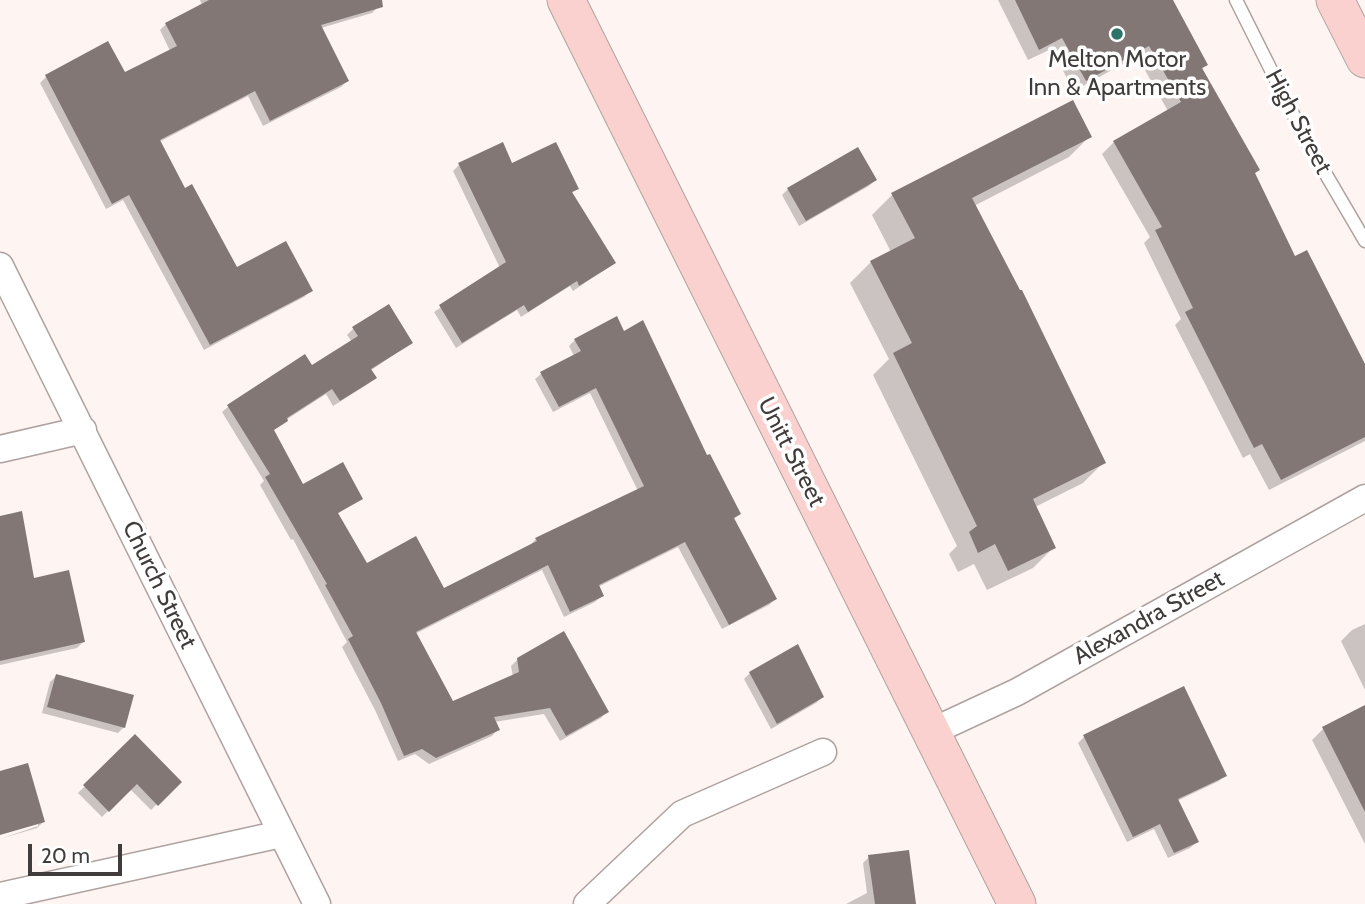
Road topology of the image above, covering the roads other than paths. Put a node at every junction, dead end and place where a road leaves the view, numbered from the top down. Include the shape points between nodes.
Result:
1 (566, 0) edge
2 (1236, 0) edge
3 (1335, 0) edge
4 (1365, 59) edge
5 (1365, 241) edge
6 (0, 266) edge
7 (83, 430) junction
8 (0, 449) edge
9 (1365, 498) edge
10 (931, 732) junction
11 (824, 751) dead end
12 (281, 834) junction
13 (0, 896) edge
14 (317, 904) edge
15 (587, 904) edge
16 (1017, 904) edge

1 - 10 street, Unitt Street
2 - 5 lane, High Street via 1307,142
3 - 4 street
6 - 7 street, Church Street
7 - 8 street
7 - 12 street, Church Street
9 - 10 street, Alexandra Street via 1017,692
10 - 16 street, Unitt Street
11 - 15 street via 682,814
12 - 13 street
12 - 14 street, Church Street

